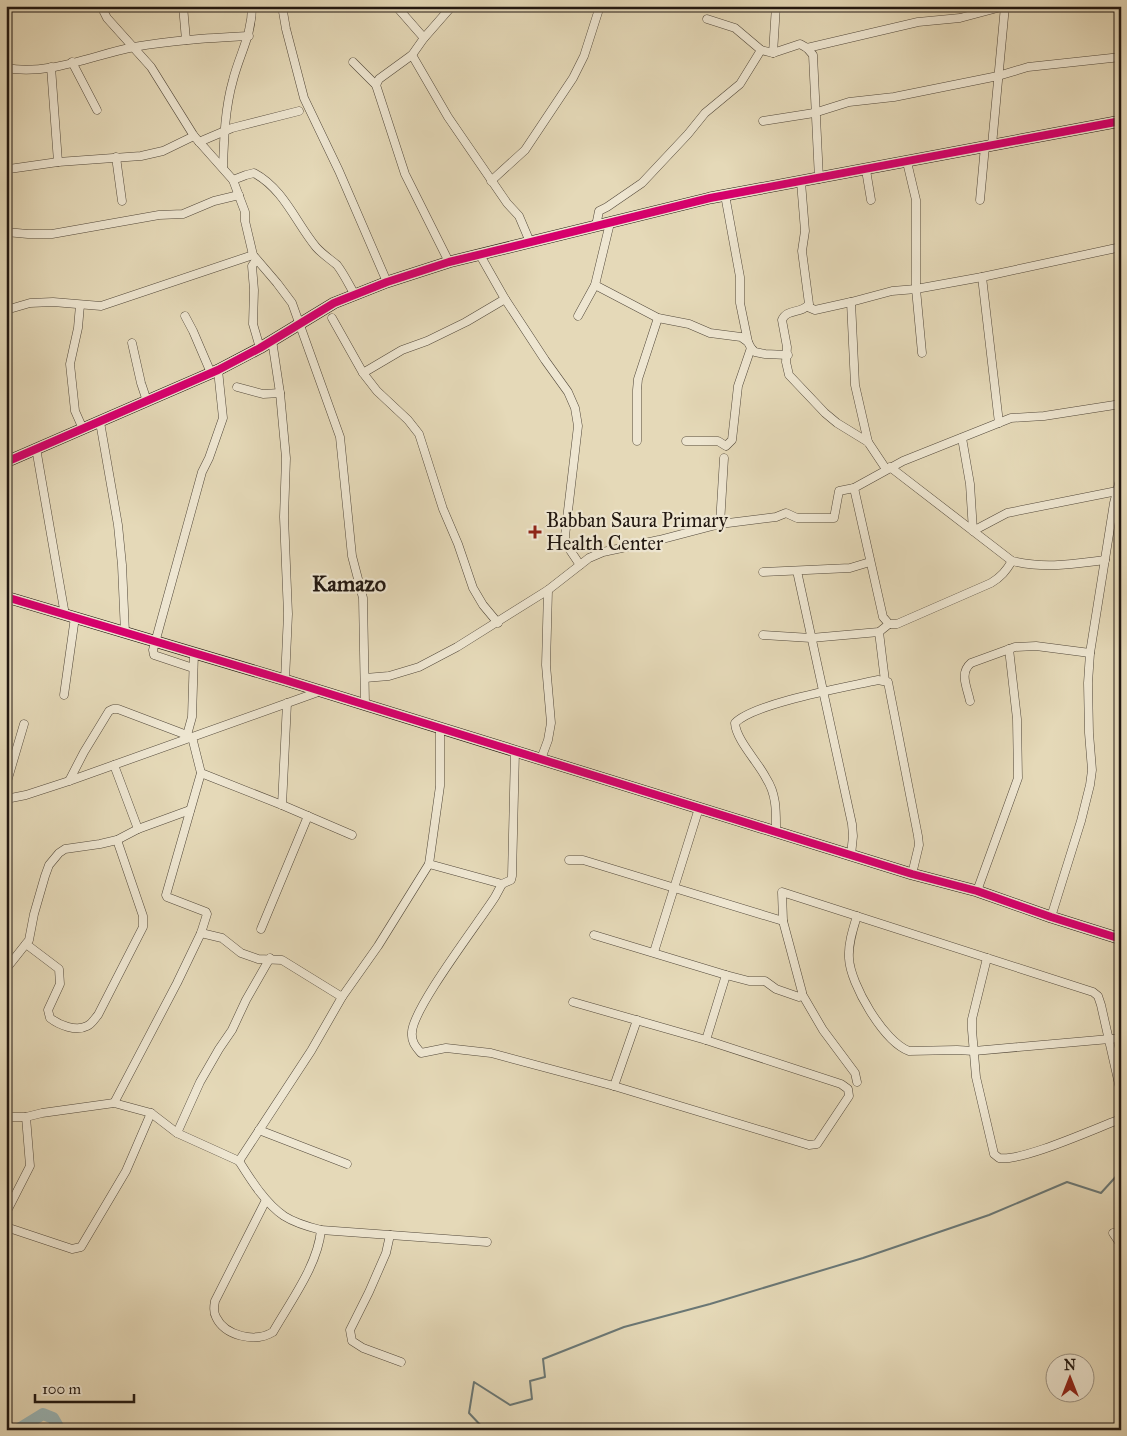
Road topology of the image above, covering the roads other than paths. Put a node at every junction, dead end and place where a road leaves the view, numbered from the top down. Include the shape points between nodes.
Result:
1 (101, 6) edge
2 (183, 6) edge
3 (252, 6) edge
4 (282, 6) edge
5 (396, 6) edge
6 (452, 6) edge
7 (600, 6) edge
8 (776, 6) edge
9 (707, 19) dead end
10 (249, 36) junction
11 (424, 38) junction
12 (186, 40) junction
13 (134, 47) junction
14 (807, 48) junction
15 (761, 50) junction
16 (773, 53) junction
17 (412, 55) junction
18 (1121, 57) edge
19 (72, 62) junction
20 (353, 62) dead end
21 (51, 67) junction
22 (6, 68) edge
23 (998, 76) junction
24 (376, 85) junction
25 (97, 110) dead end
26 (298, 111) dead end
27 (816, 112) junction
28 (763, 121) dead end
29 (1121, 121) edge
30 (224, 132) junction
31 (6, 136) edge
32 (197, 139) junction
33 (988, 146) junction
34 (6, 148) edge
35 (116, 157) junction
36 (58, 162) junction
37 (907, 162) junction
38 (223, 167) junction
39 (866, 170) junction
40 (6, 172) edge
41 (819, 179) junction
42 (234, 180) junction
43 (491, 181) junction
44 (801, 182) junction
45 (239, 195) junction
46 (725, 196) junction
47 (871, 200) dead end
48 (980, 200) dead end
49 (122, 201) dead end
50 (610, 223) junction
51 (596, 226) junction
52 (6, 232) edge
53 (530, 242) junction
54 (1121, 247) edge
55 (480, 255) junction
56 (254, 258) junction
57 (449, 262) junction
58 (982, 277) junction
59 (387, 282) junction
60 (595, 285) junction
61 (916, 289) junction
62 (355, 295) junction
63 (505, 299) junction
64 (852, 302) junction
65 (80, 305) junction
66 (808, 306) junction
67 (6, 310) edge
68 (185, 316) dead end
69 (578, 316) dead end
70 (332, 318) dead end
71 (658, 318) junction
72 (300, 325) junction
73 (272, 340) junction
74 (132, 343) dead end
75 (749, 345) junction
76 (260, 348) junction
77 (922, 353) dead end
78 (788, 355) junction
79 (215, 371) junction
80 (363, 373) junction
81 (237, 387) dead end
82 (280, 393) junction
83 (147, 401) junction
84 (1121, 404) edge
85 (100, 422) junction
86 (999, 423) junction
87 (83, 429) junction
88 (962, 438) junction
89 (637, 440) dead end
90 (686, 441) dead end
91 (868, 442) junction
92 (36, 448) junction
93 (724, 458) dead end
94 (6, 462) edge
95 (888, 468) junction
96 (1121, 476) edge
97 (854, 488) junction
98 (1117, 490) junction
99 (720, 524) junction
100 (973, 531) junction
101 (1105, 560) junction
102 (1012, 561) junction
103 (870, 562) junction
104 (580, 564) junction
105 (797, 570) junction
106 (763, 572) dead end
107 (548, 590) junction
108 (6, 597) edge
109 (70, 616) junction
110 (498, 623) junction
111 (889, 624) junction
112 (125, 632) junction
113 (879, 632) junction
114 (763, 635) dead end
115 (811, 638) junction
116 (155, 642) junction
117 (1009, 649) junction
118 (1090, 652) junction
119 (194, 653) junction
120 (194, 668) junction
121 (365, 678) junction
122 (285, 680) junction
123 (885, 681) junction
124 (321, 691) junction
125 (824, 692) junction
126 (64, 695) dead end
127 (970, 701) dead end
128 (287, 703) junction
129 (364, 704) junction
130 (24, 724) dead end
131 (440, 728) junction
132 (190, 736) junction
133 (515, 751) junction
134 (541, 759) junction
135 (114, 765) junction
136 (200, 773) junction
137 (69, 781) junction
138 (6, 785) edge
139 (6, 799) edge
140 (282, 805) junction
141 (699, 808) junction
142 (190, 810) junction
143 (308, 816) junction
144 (138, 829) junction
145 (776, 832) junction
146 (352, 835) dead end
147 (118, 840) junction
148 (850, 855) junction
149 (569, 860) dead end
150 (429, 864) junction
151 (912, 874) junction
152 (502, 884) junction
153 (675, 888) junction
154 (977, 891) junction
155 (857, 916) junction
156 (1051, 917) junction
157 (783, 921) junction
158 (261, 929) dead end
159 (200, 933) junction
160 (594, 935) dead end
161 (1121, 939) edge
162 (26, 944) junction
163 (654, 952) junction
164 (270, 958) junction
165 (987, 958) junction
166 (6, 969) edge
167 (726, 975) junction
168 (802, 994) junction
169 (342, 997) junction
170 (573, 1002) dead end
171 (637, 1020) junction
172 (1121, 1038) edge
173 (1108, 1039) junction
174 (706, 1040) junction
175 (974, 1052) junction
176 (857, 1082) dead end
177 (614, 1086) junction
178 (1121, 1093) edge
179 (114, 1103) junction
180 (151, 1113) junction
181 (26, 1117) junction
182 (1121, 1117) edge
183 (6, 1118) edge
184 (259, 1130) junction
185 (177, 1133) junction
186 (239, 1161) junction
187 (347, 1164) dead end
188 (266, 1200) junction
189 (6, 1213) edge
190 (6, 1226) edge
191 (321, 1230) junction
192 (1113, 1233) dead end
193 (390, 1235) junction
194 (487, 1242) dead end
195 (1121, 1245) edge
196 (401, 1362) dead end

1 - 13 street via 107,18
2 - 12 street
3 - 10 street
4 - 59 street via 304,98
5 - 11 street
6 - 11 street
7 - 43 street via 584,56 573,78 525,150
8 - 16 street
9 - 15 street via 736,28
10 - 12 street
10 - 30 street via 233,82
11 - 17 street
12 - 13 street
13 - 19 street
13 - 32 street via 151,67
14 - 16 street via 800,44
14 - 23 street via 1005,6
14 - 27 street via 813,55
15 - 16 street
15 - 51 street via 740,84 705,113 642,183 599,211
17 - 24 street via 379,79
17 - 43 street
18 - 23 street via 1028,67
19 - 21 street
19 - 25 street
20 - 24 street
21 - 22 street
21 - 36 street
23 - 27 street via 894,97 849,102
23 - 33 street
24 - 57 street via 405,174
26 - 30 street
27 - 28 street
27 - 41 street
29 - 33 street
30 - 32 street
30 - 38 street
31 - 34 street
32 - 35 street via 141,156
32 - 38 street
33 - 37 street
33 - 48 street
35 - 36 street
35 - 49 street
36 - 40 street
37 - 39 street
37 - 61 street via 916,200
38 - 42 street
39 - 41 street
39 - 47 street
41 - 44 street
42 - 45 street
42 - 62 street via 254,174 269,184 289,206 317,249 342,272
43 - 53 street via 519,216
44 - 46 street
44 - 66 street via 805,230 802,251
45 - 52 street via 182,214 159,215 52,234
45 - 56 street
46 - 50 street
46 - 75 street
50 - 51 street
50 - 60 street
51 - 53 street
53 - 55 street
54 - 58 street
55 - 57 street
55 - 63 street
56 - 65 street via 101,306
56 - 72 street via 292,303
56 - 76 street via 253,324
57 - 59 street
58 - 61 street
58 - 86 street
59 - 62 street
60 - 69 street
60 - 71 street
61 - 64 street via 892,291
61 - 77 street
62 - 72 street via 334,303
63 - 80 street
63 - 104 street via 576,408 578,426 565,536 566,544
64 - 66 street via 815,310
64 - 91 street via 856,385
65 - 67 street via 30,303
65 - 87 street via 70,364 75,411
66 - 78 street via 786,313 782,320
68 - 79 street
70 - 80 street
71 - 75 street via 689,324 710,333 741,337
71 - 89 street via 638,379
72 - 73 street
72 - 121 street via 340,437 352,556 363,598
73 - 76 street
73 - 82 street
74 - 83 street
75 - 78 street via 756,352
75 - 90 street via 738,386 732,440 726,446 718,441
76 - 79 street
78 - 91 street via 789,375 825,413
79 - 83 street
79 - 116 street via 223,418 202,472
80 - 110 street via 419,434 442,509 474,588
81 - 82 street via 263,394
82 - 122 street via 286,458 284,516 288,614
83 - 85 street
84 - 86 street via 1044,416 1021,416
85 - 87 street
85 - 112 street via 118,525
86 - 88 street
87 - 92 street
88 - 95 street
88 - 100 street via 970,484
91 - 95 street
92 - 94 street
92 - 109 street
93 - 99 street
95 - 97 street
95 - 100 street
96 - 98 street
97 - 99 street via 839,491 834,518 797,518 786,514
97 - 103 street
98 - 100 street via 1007,513
98 - 101 street
99 - 104 street via 603,552
100 - 102 street
101 - 102 street via 1055,566
101 - 118 street
102 - 111 street via 1006,571 991,583 897,624
103 - 105 street via 850,568
103 - 111 street via 882,617
104 - 107 street
105 - 106 street
105 - 115 street
107 - 110 street
107 - 134 street via 546,665 551,723
108 - 109 street
109 - 112 street
109 - 126 street
110 - 121 street via 419,667 389,676
111 - 113 street
112 - 116 street
113 - 115 street
113 - 123 street
114 - 115 street
115 - 125 street
116 - 119 street
116 - 120 street via 154,655
117 - 118 street via 1036,646
117 - 127 street via 966,666 964,672
117 - 154 street via 1017,719 1018,778
118 - 156 street via 1090,785
119 - 120 street
119 - 122 street
120 - 132 street
121 - 129 street
122 - 124 street
123 - 125 street
123 - 151 street via 888,682 896,717 918,836
124 - 128 street
124 - 129 street
125 - 145 street via 753,711 735,723 736,732 774,794
125 - 148 street via 852,824
128 - 132 street
128 - 140 street
129 - 131 street
130 - 138 street
131 - 133 street
131 - 150 street via 440,786
132 - 135 street
132 - 136 street
132 - 137 street via 112,709
133 - 134 street
133 - 152 street via 512,876
134 - 141 street
135 - 137 street
135 - 144 street
136 - 140 street
136 - 142 street
137 - 139 street
140 - 143 street
141 - 145 street
141 - 153 street
142 - 144 street
142 - 159 street via 166,895 207,913
143 - 146 street
143 - 158 street
144 - 147 street
145 - 148 street
147 - 162 street via 65,849 54,858 45,876
147 - 162 street via 143,916 143,927 98,1015 89,1026 68,1027 50,1018 48,1010 60,984 59,969
148 - 151 street
149 - 153 street via 583,860
150 - 152 street
150 - 169 street
151 - 154 street
152 - 177 street via 421,1008 412,1032 414,1045 421,1052 446,1048 491,1053
153 - 157 street
153 - 163 street
154 - 156 street
155 - 157 street via 782,892
155 - 165 street
155 - 175 street via 852,932 850,970 860,992 892,1039 909,1051
156 - 161 street
157 - 168 street
159 - 164 street via 222,938 241,953 258,959
159 - 179 street
160 - 163 street
162 - 166 street
163 - 167 street
164 - 169 street via 282,960
164 - 185 street via 200,1082
165 - 173 street via 1093,992 1101,1005
165 - 175 street via 972,1018
167 - 168 street via 765,981 796,998
167 - 174 street
168 - 176 street via 823,1030 855,1073
169 - 184 street
170 - 171 street
171 - 174 street
171 - 177 street
172 - 173 street
173 - 175 street
173 - 178 street
174 - 177 street via 841,1084 848,1089 849,1096 817,1144 809,1145
175 - 182 street via 976,1077 992,1146 999,1158 1014,1158
179 - 180 street
179 - 181 street
180 - 185 street
180 - 190 street via 126,1171 81,1247 72,1249
181 - 183 street
181 - 189 street via 30,1166
184 - 186 street
184 - 187 street
185 - 186 street
186 - 188 street
188 - 191 street via 284,1216
188 - 191 street via 215,1301 216,1318 230,1332 244,1337 267,1336 273,1332 299,1289 320,1244
191 - 193 street
192 - 195 street
193 - 194 street
193 - 196 street via 386,1253 350,1330 352,1341 363,1348

